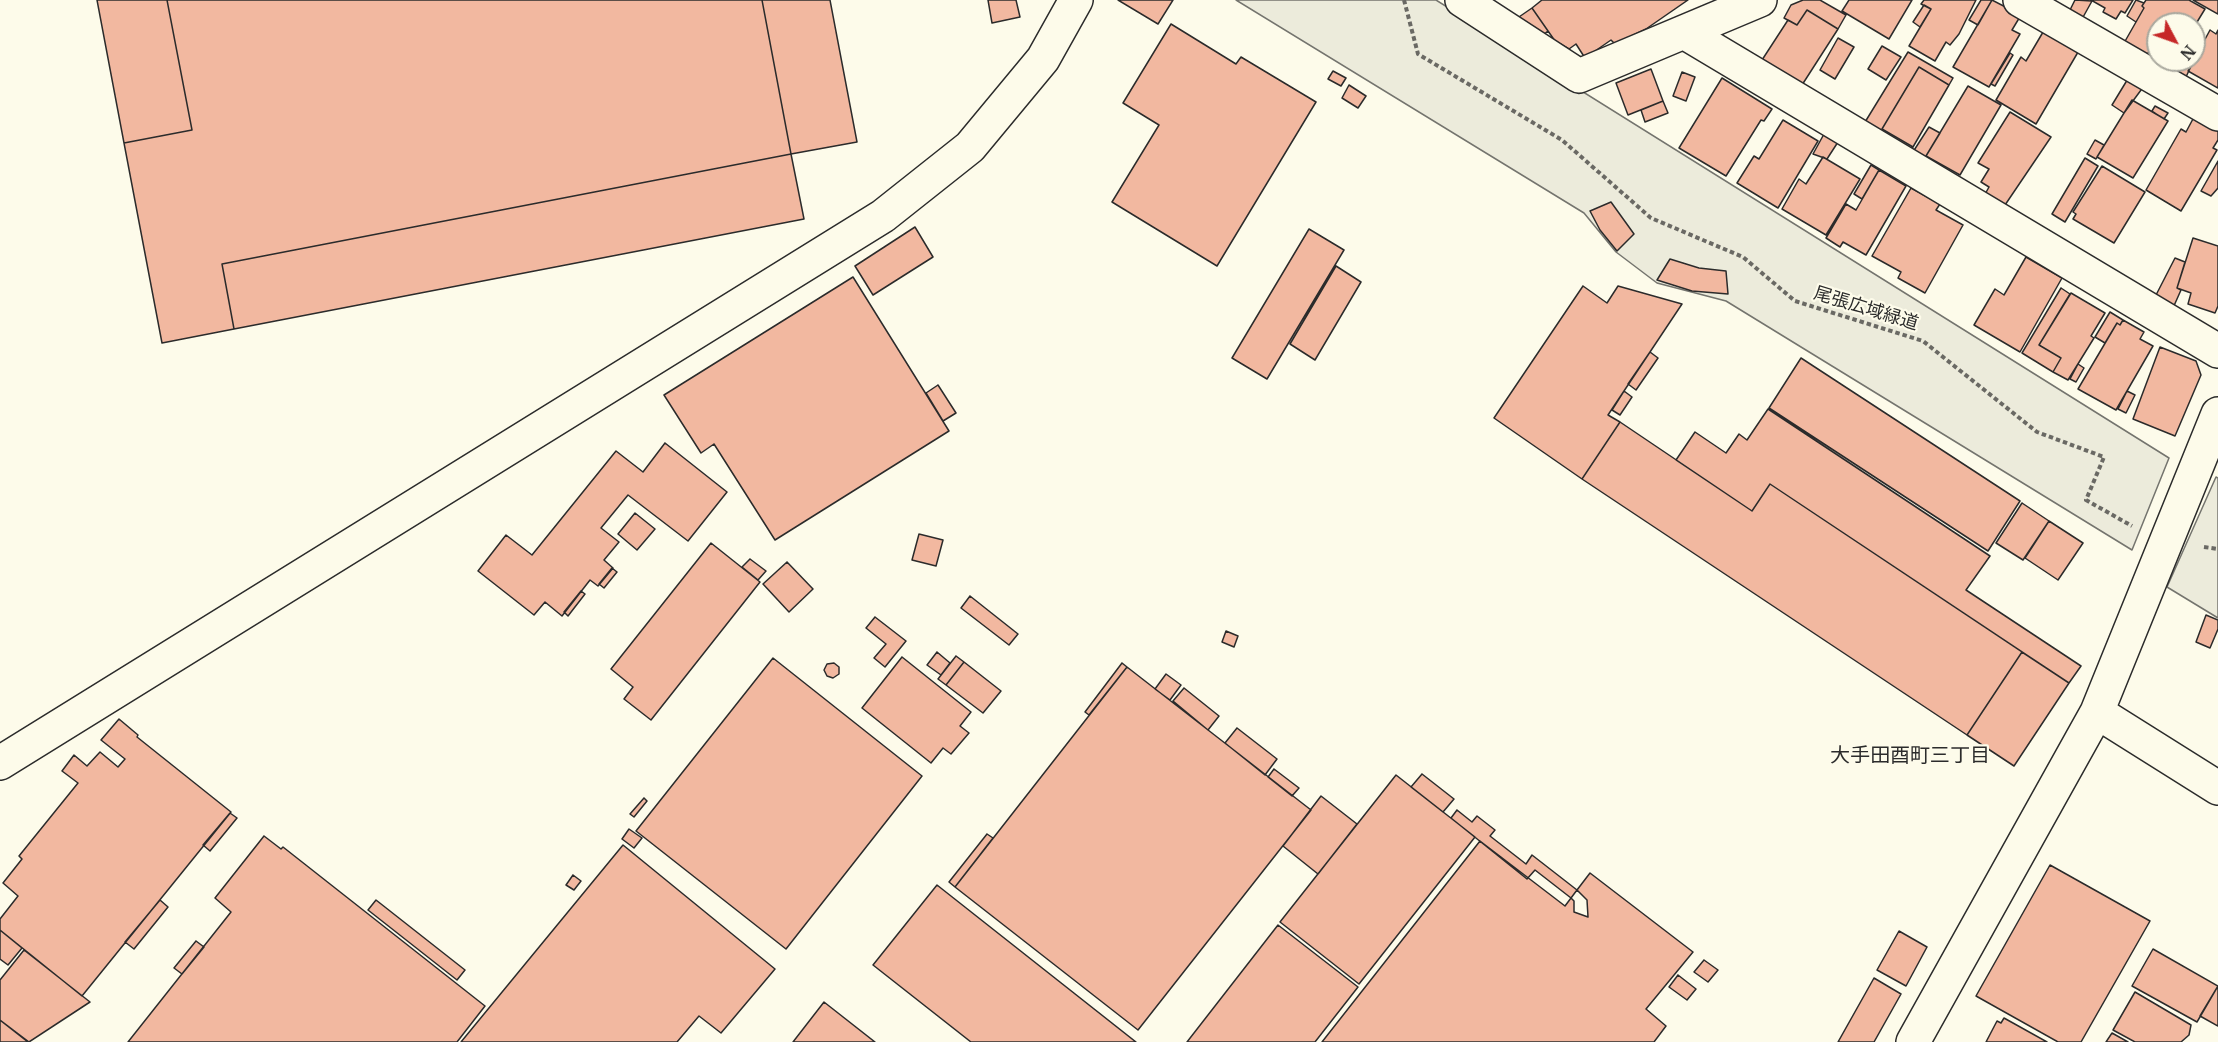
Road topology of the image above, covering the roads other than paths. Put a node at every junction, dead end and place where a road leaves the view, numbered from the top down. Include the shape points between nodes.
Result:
1 (1076, 0) edge
2 (1462, 0) edge
3 (1760, 0) edge
4 (2020, 0) edge
5 (1684, 32) junction
6 (2218, 114) edge
7 (2218, 351) edge
8 (2218, 414) edge
9 (2097, 712) junction
10 (0, 763) edge
11 (2218, 788) edge
12 (1913, 1042) edge

1 - 10 street via 1043,59 970,147 883,216
2 - 5 street via 1579,76
3 - 5 street
4 - 6 street
5 - 7 street
8 - 9 street
9 - 11 street
9 - 12 street

